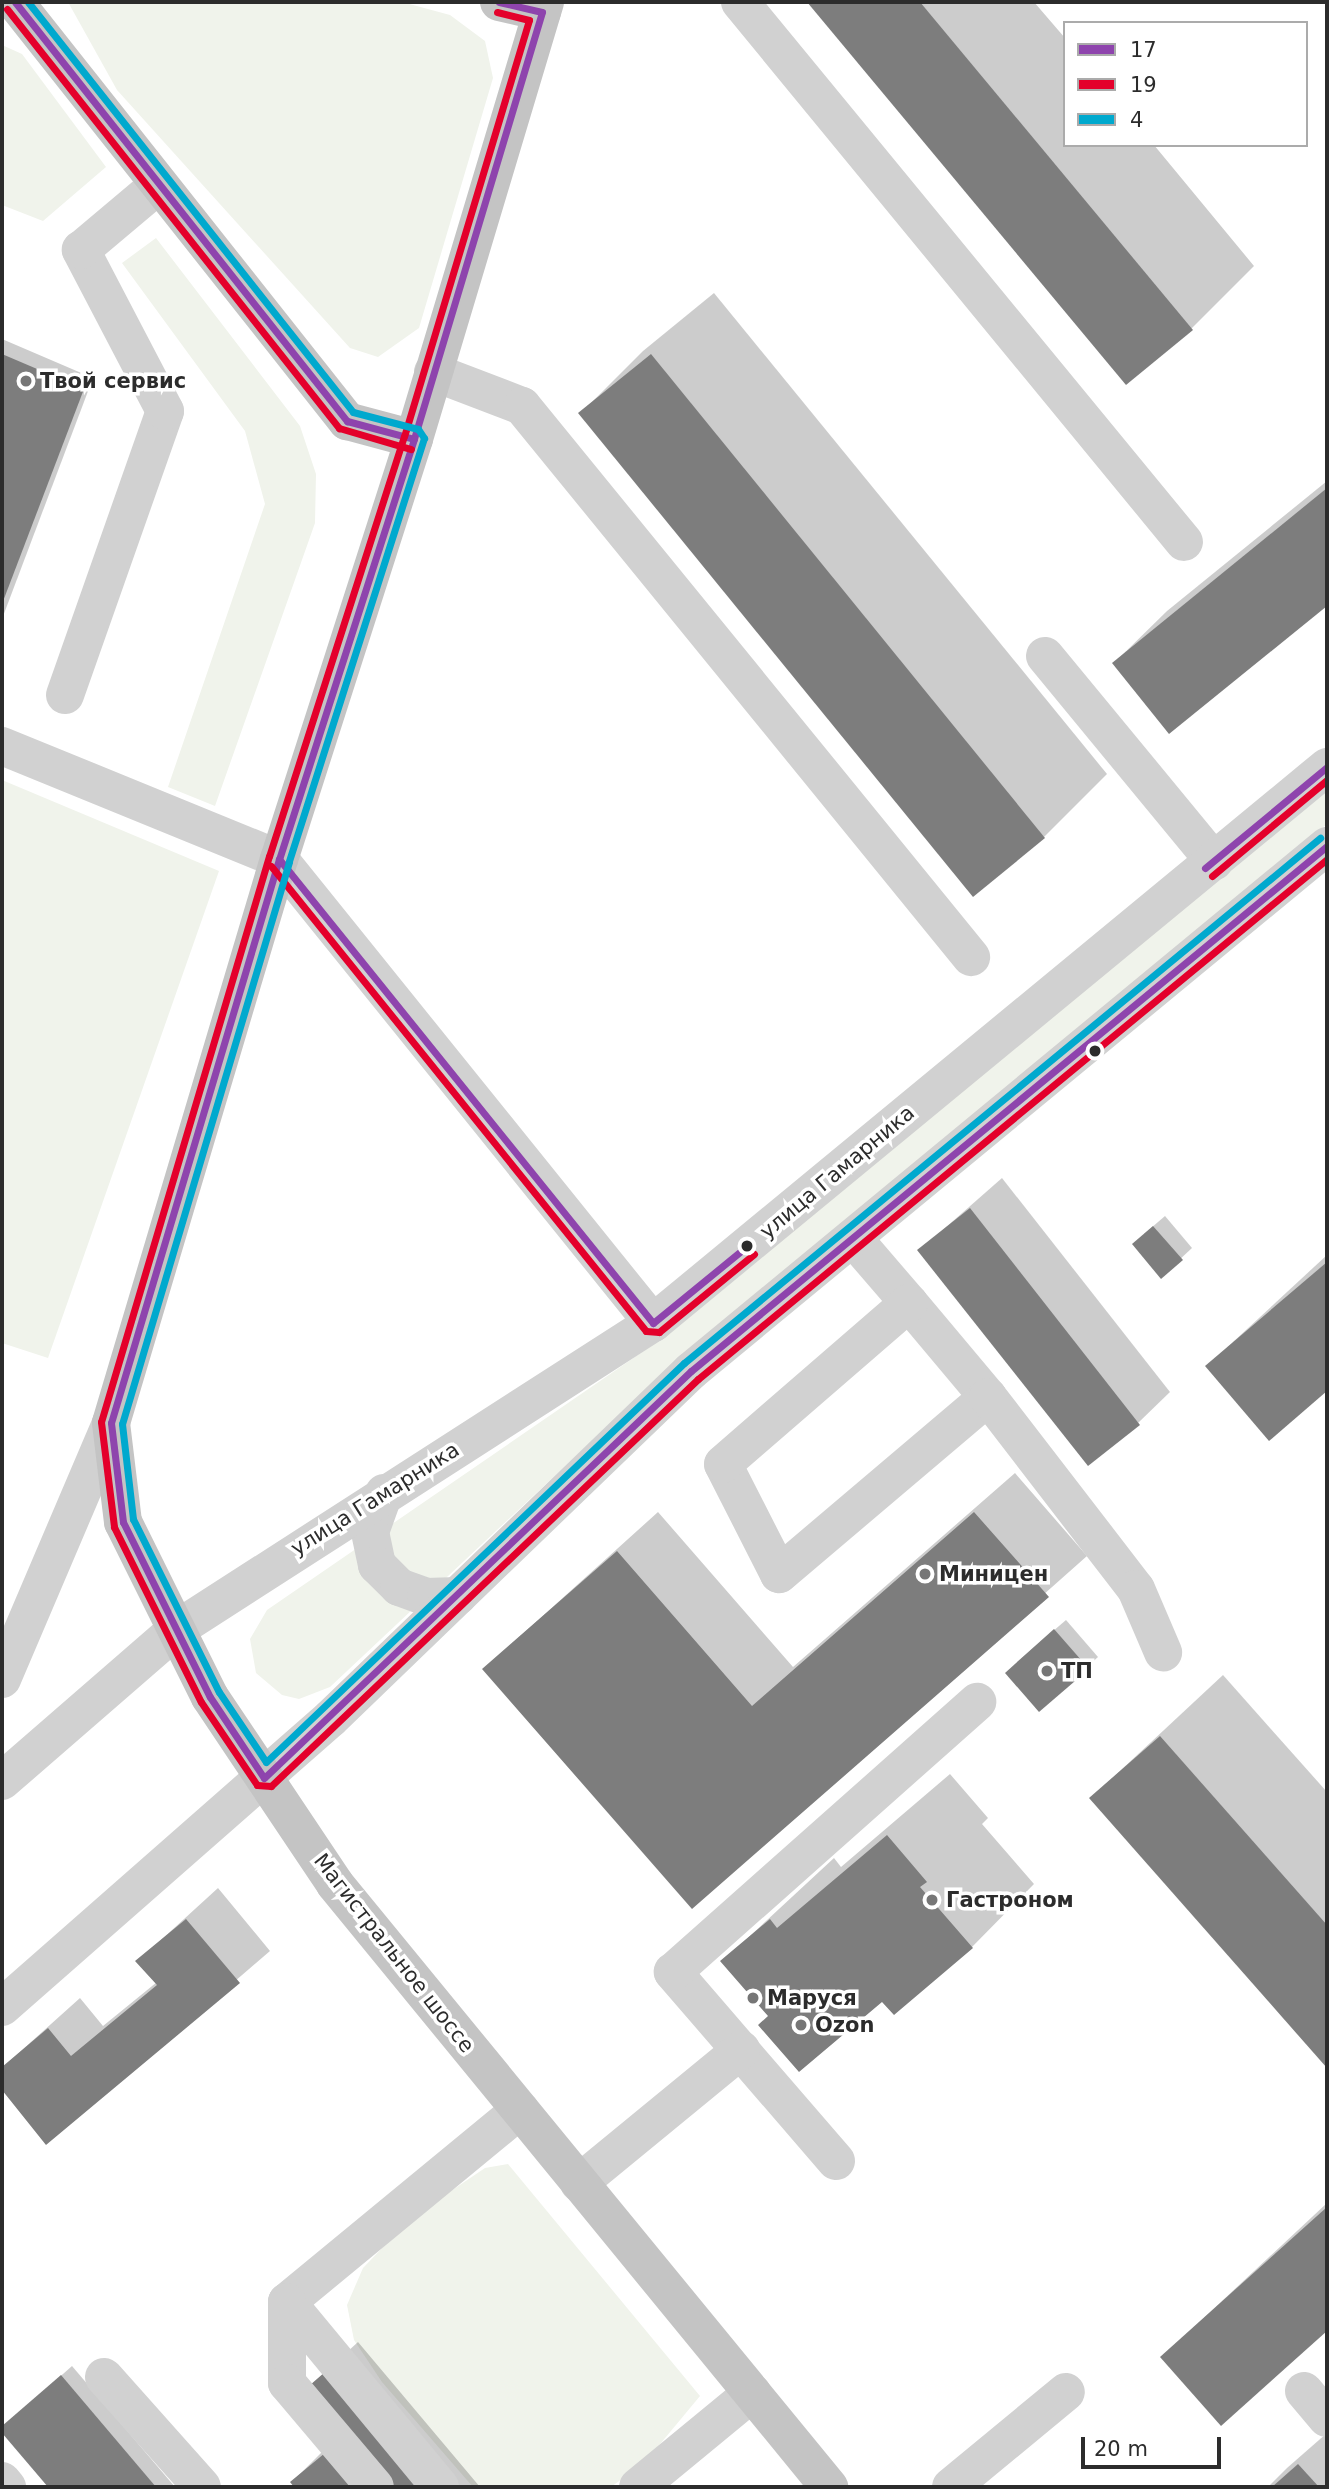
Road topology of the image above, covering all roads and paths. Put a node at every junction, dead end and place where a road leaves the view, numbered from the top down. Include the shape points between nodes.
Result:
1 (15, 2) edge
2 (499, 2) edge
3 (740, 2) edge
4 (544, 7) edge
5 (157, 186) junction
6 (433, 372) junction
7 (414, 439) junction
8 (1184, 542) dead end
9 (1045, 656) dead end
10 (65, 695) dead end
11 (2, 746) edge
12 (1327, 767) edge
13 (1327, 846) edge
14 (279, 859) junction
15 (1214, 861) junction
16 (971, 957) dead end
17 (853, 1238) junction
18 (909, 1304) junction
19 (653, 1323) junction
20 (988, 1397) junction
21 (111, 1423) junction
22 (384, 1493) junction
23 (458, 1596) junction
24 (177, 1629) junction
25 (10, 1631) edge
26 (1163, 1652) dead end
27 (2, 1679) edge
28 (977, 1702) dead end
29 (264, 1778) junction
30 (2, 1781) edge
31 (2, 2007) edge
32 (741, 2050) junction
33 (520, 2110) junction
34 (836, 2161) dead end
35 (579, 2183) junction
36 (287, 2302) junction
37 (104, 2377) dead end
38 (1066, 2392) dead end
39 (752, 2393) junction
40 (2, 2481) edge
41 (7, 2487) edge
42 (202, 2487) edge
43 (375, 2487) edge
44 (440, 2487) edge
45 (638, 2487) edge
46 (829, 2487) edge
47 (951, 2487) edge

1 - 5 main road
2 - 4 main road
3 - 8 street
4 - 6 main road, Магистральное шоссе
5 - 7 main road via 347,421
5 - 10 street via 81,250 165,411
6 - 7 main road, Магистральное шоссе
6 - 16 street via 522,405
7 - 14 main road, Магистральное шоссе
9 - 15 street
11 - 14 street
12 - 15 street, улица Гамарника
13 - 17 street
14 - 19 street
14 - 21 main road, Магистральное шоссе
15 - 19 street, улица Гамарника
17 - 18 street
17 - 23 street via 691,1371
18 - 20 street
18 - 20 street via 723,1464 779,1574
19 - 22 street, улица Гамарника
20 - 26 street via 1136,1589
21 - 24 main road, Магистральное шоссе via 123,1522
21 - 25 street
22 - 23 street via 370,1532 377,1565 399,1587 426,1597
22 - 24 street, улица Гамарника
23 - 29 street
24 - 29 main road, Магистральное шоссе via 210,1697
24 - 30 street, улица Гамарника
25 - 27 street
28 - 32 street via 673,1972
29 - 31 street
29 - 33 main road, Магистральное шоссе via 335,1884
32 - 34 street
32 - 35 street
33 - 35 main road, Магистральное шоссе
33 - 36 street
35 - 39 main road, Магистральное шоссе
36 - 43 street via 287,2383
36 - 44 street
37 - 42 street
38 - 47 street
39 - 45 street
39 - 46 main road, Магистральное шоссе
40 - 41 street

